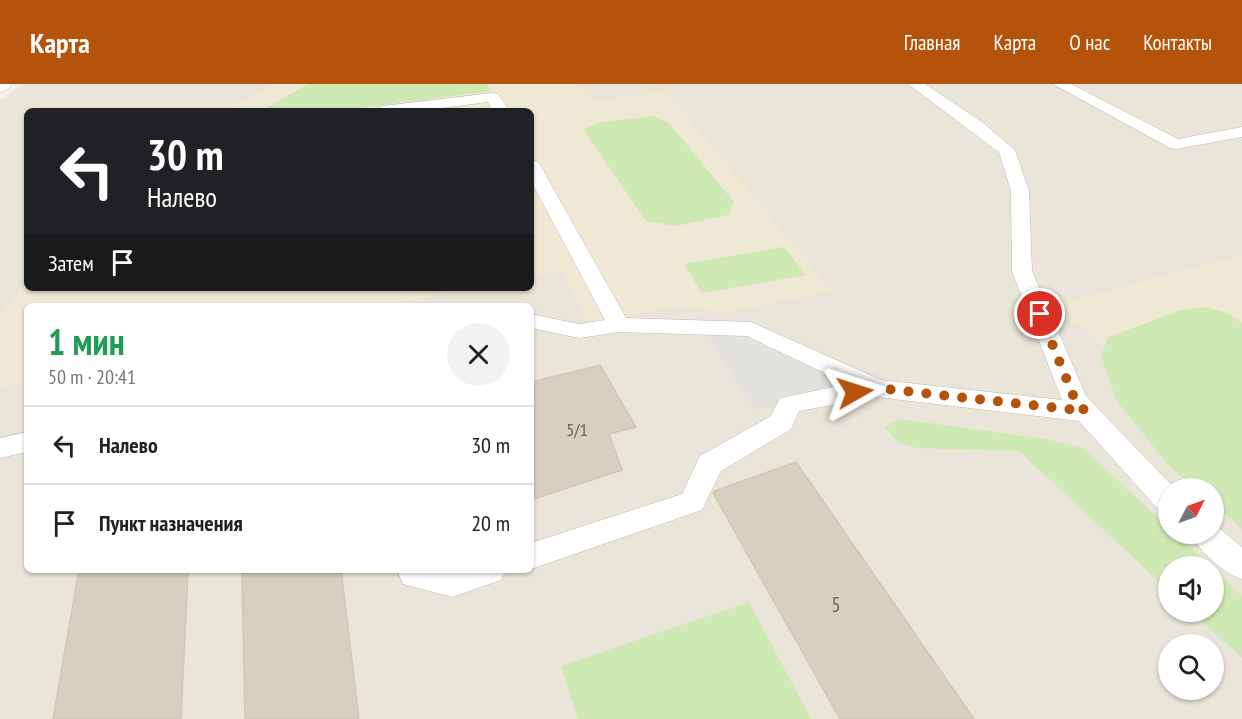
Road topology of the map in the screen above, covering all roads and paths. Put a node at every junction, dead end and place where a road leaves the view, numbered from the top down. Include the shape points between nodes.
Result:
1 (915, 84) edge
2 (1060, 84) edge
3 (407, 108) edge
4 (499, 108) edge
5 (1242, 132) edge
6 (534, 170) edge
7 (534, 322) edge
8 (619, 325) junction
9 (877, 388) junction
10 (1085, 411) junction
11 (24, 443) edge
12 (0, 448) edge
13 (1158, 490) edge
14 (1217, 544) edge
15 (534, 555) edge
16 (1242, 567) edge
17 (414, 573) edge
18 (481, 573) edge

1 - 10 lane via 976,124 1007,150 1020,191 1023,271 1075,400
2 - 5 lane via 1176,144
3 - 4 lane via 493,97
6 - 8 lane
7 - 8 lane via 579,331
8 - 9 lane via 751,329
9 - 10 lane
9 - 15 lane via 789,404 782,422 710,464 692,502
10 - 13 lane
11 - 12 lane
14 - 16 lane
17 - 18 lane via 452,583

